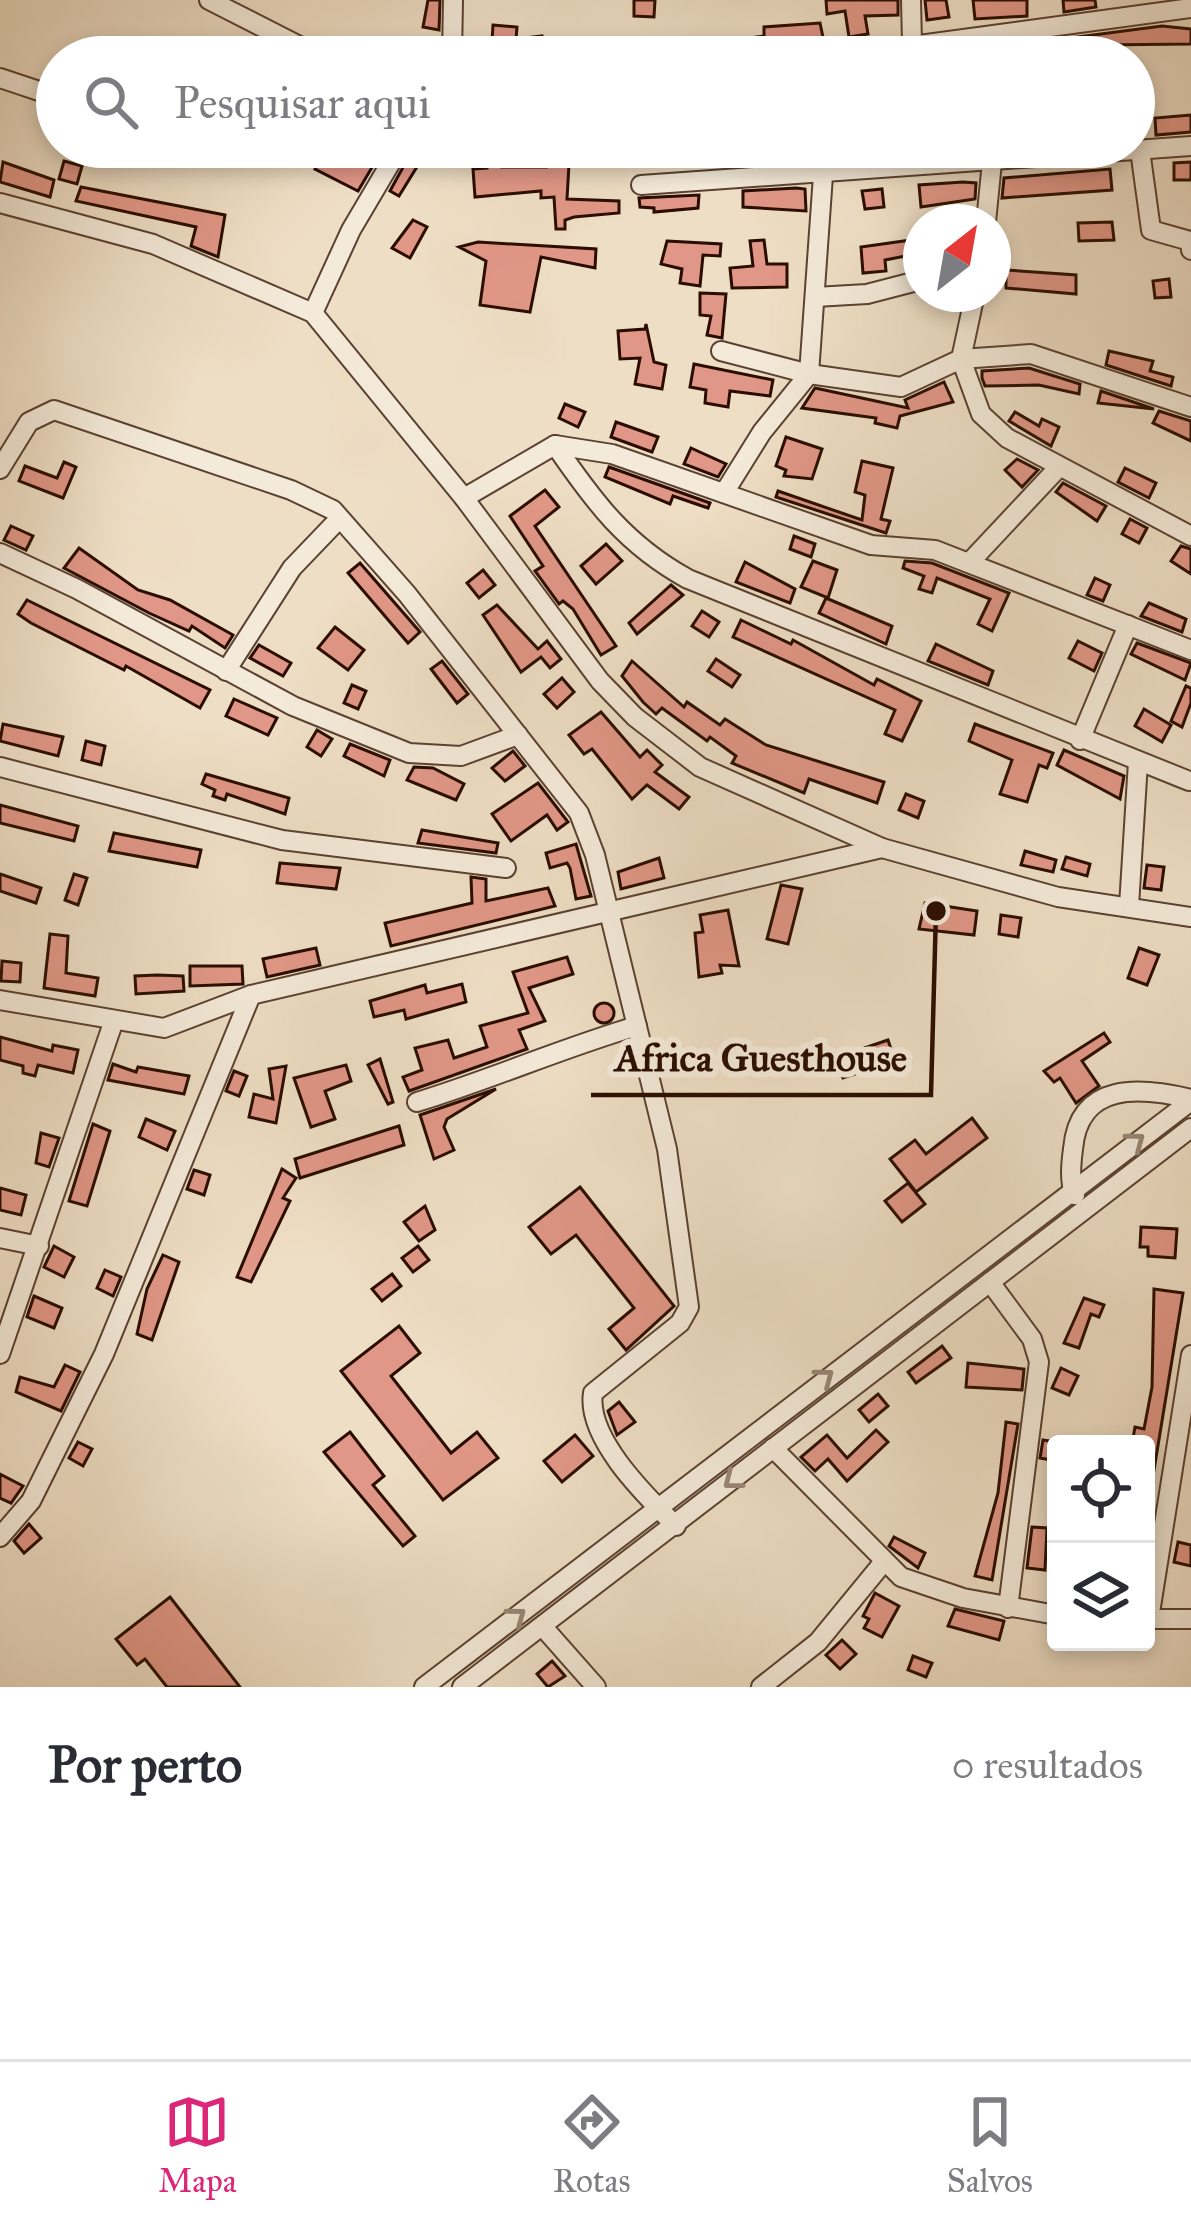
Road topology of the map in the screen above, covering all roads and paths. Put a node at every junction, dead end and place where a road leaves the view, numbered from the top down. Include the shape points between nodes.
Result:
1 (209, 0) edge
2 (453, 0) edge
3 (911, 0) edge
4 (1180, 6) edge
5 (280, 36) edge
6 (452, 36) edge
7 (911, 36) edge
8 (962, 36) edge
9 (0, 78) edge
10 (36, 90) edge
11 (1191, 146) edge
12 (1155, 149) edge
13 (388, 168) edge
14 (825, 168) edge
15 (895, 168) edge
16 (991, 168) edge
17 (1142, 168) edge
18 (825, 173) junction
19 (641, 185) dead end
20 (0, 202) edge
21 (988, 204) edge
22 (1191, 250) edge
23 (903, 285) edge
24 (815, 297) junction
25 (971, 312) edge
26 (313, 313) junction
27 (722, 351) dead end
28 (961, 359) junction
29 (809, 374) junction
30 (1191, 407) edge
31 (555, 445) junction
32 (1059, 466) junction
33 (0, 469) edge
34 (724, 493) junction
35 (464, 498) junction
36 (338, 520) junction
37 (1191, 536) edge
38 (0, 553) edge
39 (969, 563) junction
40 (1127, 625) junction
41 (1191, 650) edge
42 (226, 671) junction
43 (518, 735) junction
44 (1080, 740) junction
45 (1138, 762) junction
46 (0, 767) edge
47 (1189, 781) edge
48 (882, 848) junction
49 (506, 868) dead end
50 (1129, 906) junction
51 (610, 915) junction
52 (1191, 917) edge
53 (251, 995) junction
54 (0, 1000) edge
55 (113, 1023) junction
56 (638, 1026) junction
57 (1191, 1100) edge
58 (418, 1102) dead end
59 (1191, 1128) edge
60 (1071, 1190) junction
61 (1084, 1209) junction
62 (0, 1238) edge
63 (39, 1246) junction
64 (996, 1250) junction
65 (1009, 1268) junction
66 (990, 1282) junction
67 (0, 1354) edge
68 (1191, 1355) edge
69 (773, 1448) junction
70 (657, 1507) junction
71 (676, 1526) junction
72 (0, 1537) edge
73 (882, 1564) junction
74 (1155, 1576) edge
75 (1008, 1608) junction
76 (1047, 1614) edge
77 (1155, 1619) edge
78 (1191, 1619) edge
79 (543, 1627) junction
80 (424, 1687) edge
81 (462, 1687) edge
82 (596, 1687) edge
83 (761, 1687) edge

1 - 5 street
2 - 6 street
3 - 7 street
4 - 8 street
9 - 10 street
11 - 12 street
13 - 26 street
14 - 18 street
15 - 18 street
16 - 21 street
17 - 22 street via 1151,230 1190,241
18 - 19 street
18 - 24 street
20 - 26 street via 153,244
23 - 24 street
24 - 29 street
25 - 28 street
26 - 35 street
27 - 29 street
28 - 29 street via 901,387
28 - 30 street via 1031,354
28 - 32 street via 981,414
29 - 34 street
31 - 34 street via 612,454
31 - 35 street
31 - 44 street via 606,520 652,559 757,610
32 - 37 street
32 - 39 street
33 - 36 street via 29,422 58,411 317,500
34 - 39 street via 871,545 909,545
35 - 48 street via 635,717 700,767
36 - 42 street via 292,568
36 - 43 street
38 - 42 street
39 - 40 street
40 - 41 street
40 - 44 street
42 - 43 street via 409,753 461,756
43 - 51 street via 579,813
44 - 45 street
45 - 47 street
45 - 50 street
46 - 49 street via 282,840
48 - 50 street via 1058,897
48 - 51 street
50 - 52 street
51 - 53 street
51 - 56 street
53 - 55 street via 164,1028
53 - 72 street via 104,1354 31,1502
54 - 55 street
55 - 63 street
56 - 58 street
56 - 70 street via 667,1149 689,1306 680,1323 591,1399 598,1426
60 -> 57 street
57 - 60 street via 1121,1089 1100,1099 1078,1126
59 - 61 street
60 - 61 street
60 - 64 street
61 - 65 street
62 - 63 street
63 - 67 street
64 - 65 street
70 -> 64 street
65 - 66 street
66 - 69 street
66 - 75 street via 1032,1339 1039,1362
68 - 74 street
69 -> 71 street
69 - 73 street
70 - 71 street
80 -> 70 street
71 - 79 street
73 - 75 street via 901,1577
73 - 83 street via 818,1642
75 - 76 street
77 - 78 street
79 - 81 street
79 - 82 street

